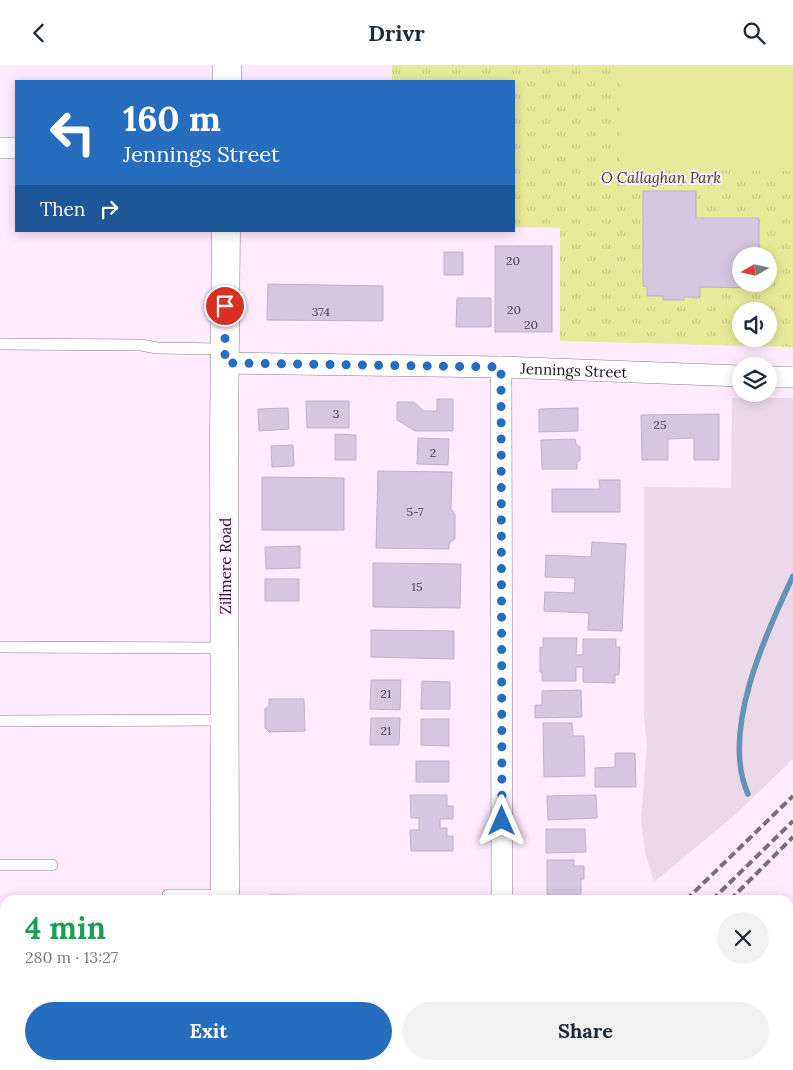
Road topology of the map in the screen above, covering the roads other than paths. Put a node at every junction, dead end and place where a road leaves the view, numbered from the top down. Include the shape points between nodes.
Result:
1 (227, 65) edge
2 (227, 80) edge
3 (0, 149) edge
4 (15, 149) edge
5 (226, 232) edge
6 (0, 344) edge
7 (225, 356) junction
8 (501, 367) junction
9 (732, 376) edge
10 (777, 377) edge
11 (793, 377) edge
12 (0, 647) edge
13 (225, 648) junction
14 (225, 719) junction
15 (0, 721) edge
16 (0, 865) edge
17 (52, 865) dead end
18 (225, 895) edge
19 (502, 895) edge

1 - 2 main road
3 - 4 street
5 - 7 main road, Zillmere Road
6 - 7 lane via 141,345
7 - 8 street, Jennings Street
7 - 13 main road, Zillmere Road
8 - 9 street, Jennings Street
8 - 19 street
10 - 11 street
12 - 13 lane
13 - 14 main road, Zillmere Road
14 - 15 lane
14 - 18 main road, Zillmere Road
16 - 17 lane

